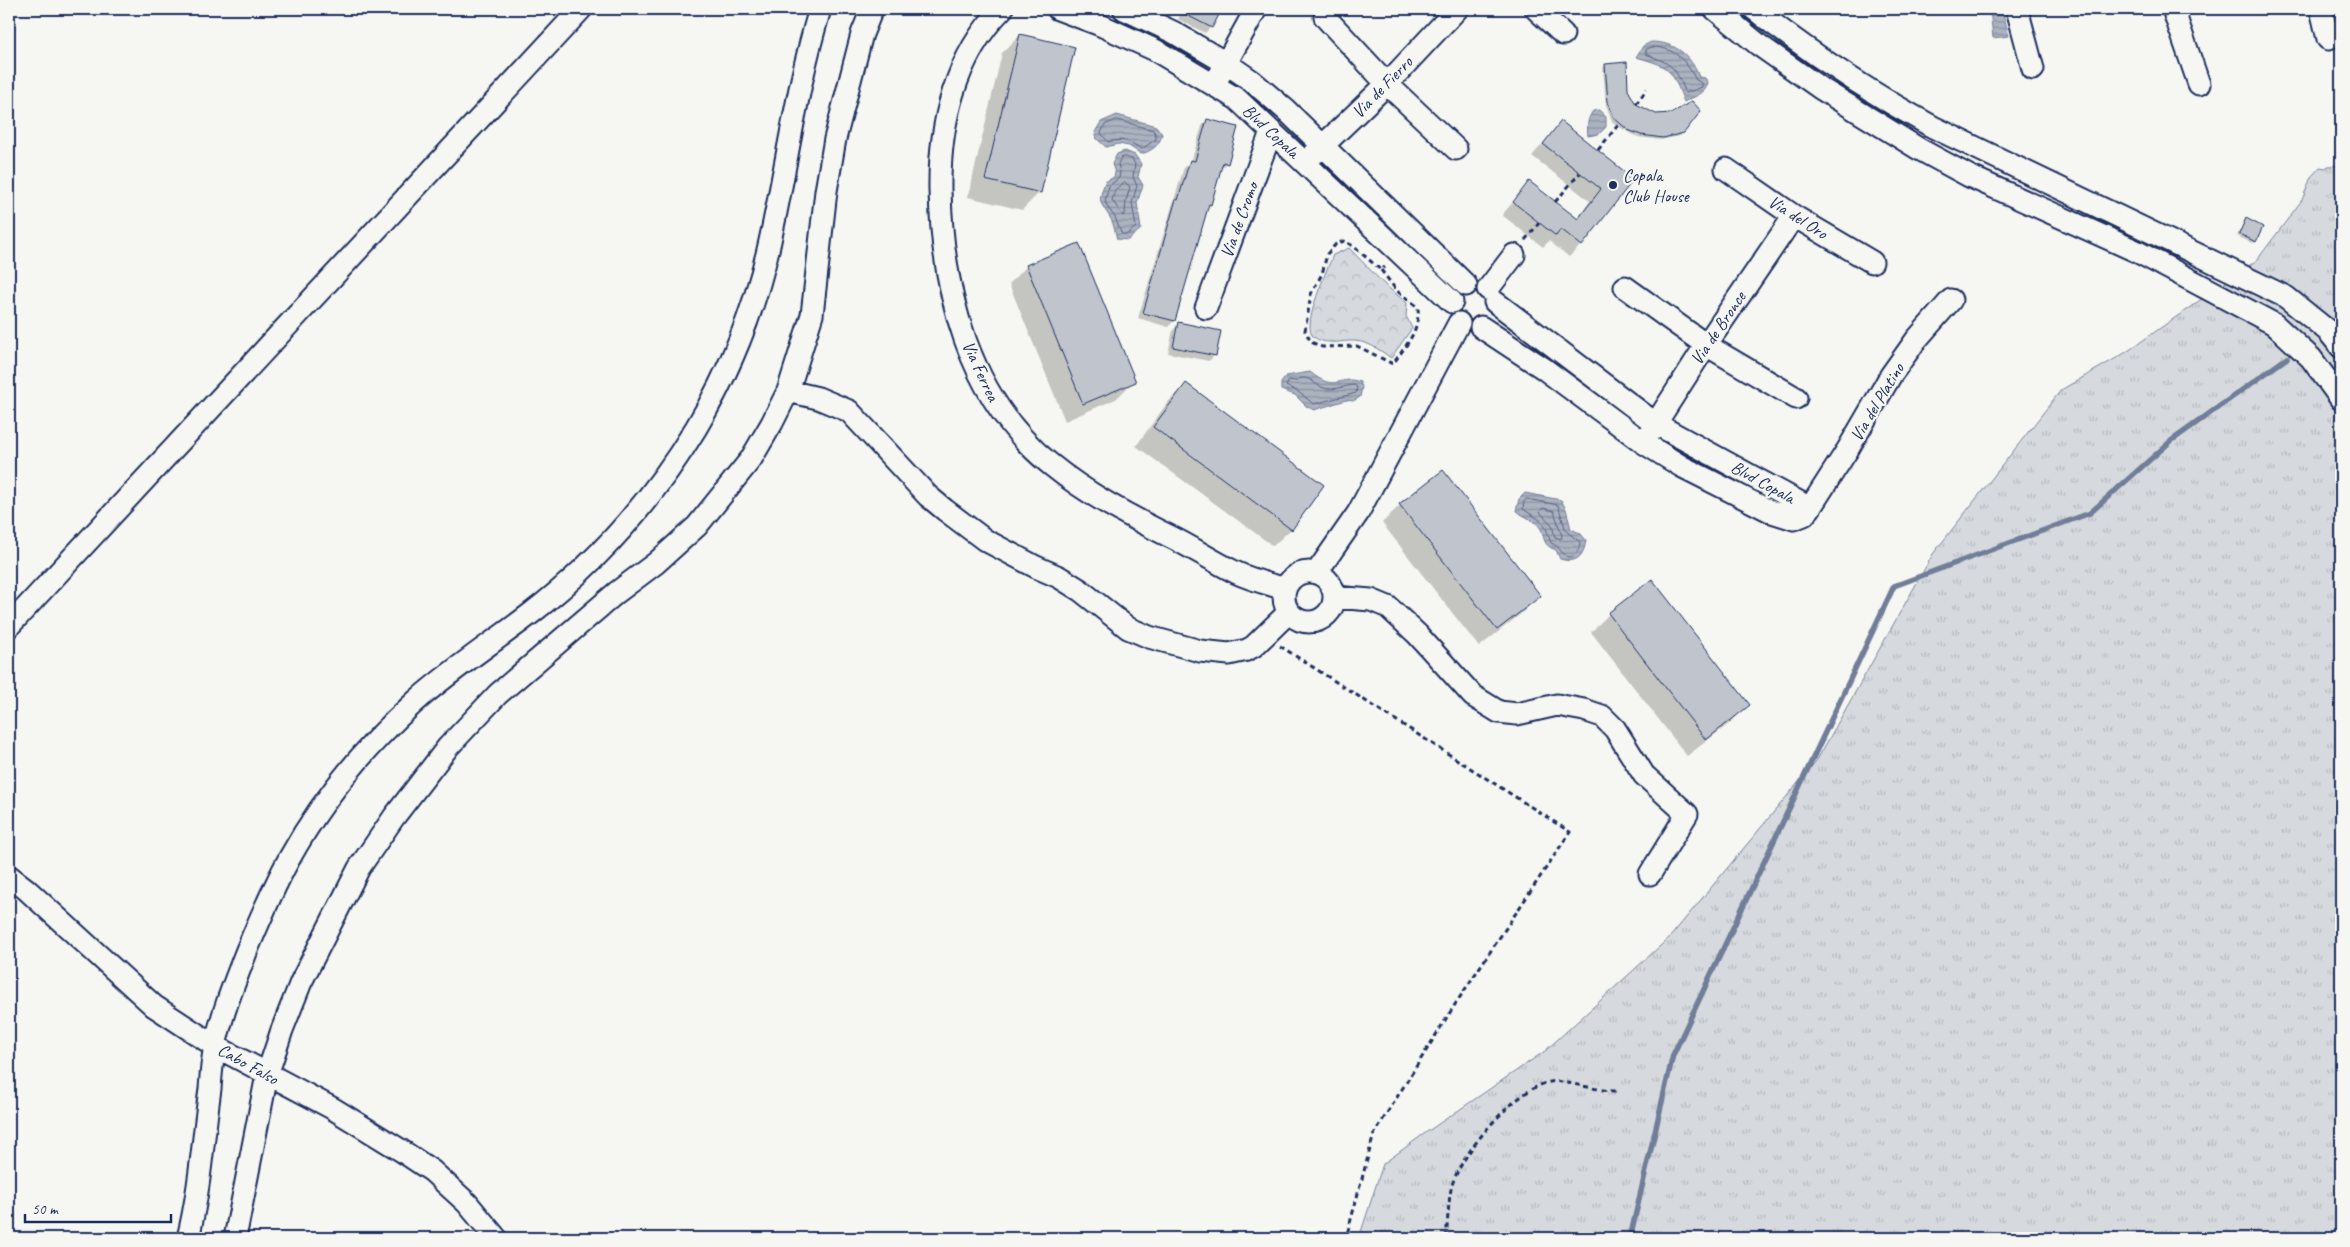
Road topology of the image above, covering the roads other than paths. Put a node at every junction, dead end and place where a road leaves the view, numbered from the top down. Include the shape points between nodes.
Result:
1 (582, 9) edge
2 (820, 9) edge
3 (872, 9) edge
4 (1002, 9) edge
5 (1058, 9) edge
6 (1124, 9) edge
7 (1256, 9) edge
8 (1457, 9) edge
9 (1536, 9) edge
10 (1715, 9) edge
11 (1754, 9) edge
12 (2017, 9) edge
13 (2173, 9) edge
14 (2321, 9) edge
15 (1325, 16) dead end
16 (1563, 34) dead end
17 (2328, 39) dead end
18 (1226, 62) junction
19 (2033, 69) dead end
20 (1387, 84) junction
21 (2199, 84) dead end
22 (1215, 85) junction
23 (1272, 132) junction
24 (1323, 147) junction
25 (1456, 149) dead end
26 (1304, 163) junction
27 (1726, 169) dead end
28 (1794, 216) junction
29 (1514, 255) dead end
30 (1872, 262) dead end
31 (1466, 285) junction
32 (1625, 288) dead end
33 (1492, 296) junction
34 (2286, 297) junction
35 (1951, 300) dead end
36 (1452, 302) junction
37 (1206, 308) dead end
38 (1459, 323) junction
39 (2274, 324) junction
40 (1480, 327) junction
41 (1706, 345) junction
42 (2341, 347) edge
43 (2338, 385) edge
44 (788, 390) junction
45 (1796, 398) dead end
46 (1656, 424) junction
47 (1644, 443) junction
48 (1810, 508) junction
49 (1317, 572) junction
50 (1285, 589) junction
51 (1335, 597) junction
52 (1288, 612) junction
53 (9, 626) edge
54 (1650, 874) dead end
55 (9, 876) edge
56 (215, 1046) junction
57 (268, 1075) junction
58 (188, 1238) edge
59 (235, 1238) edge
60 (496, 1238) edge

1 - 53 street
2 - 56 street via 791,130 770,244 753,304 699,424 666,476 582,569 530,614 472,655 415,702 358,760 290,857 237,975
3 - 44 street via 862,34 835,138 812,315
4 - 50 street, Via Ferrea via 976,38 956,83 942,143 940,179 941,229 947,272 956,311 984,385 1022,439 1074,483 1110,506 1237,573
5 - 22 street, Blvd Copala via 1155,50
6 - 18 street, Blvd Copala
7 - 18 street
8 - 20 street, Via de Fierro
9 - 16 street
10 - 39 street via 1820,88 1919,149 1969,176 2136,251
11 - 34 street via 1884,100 1933,127
12 - 19 street
13 - 21 street
14 - 17 street
15 - 20 street
18 - 22 street
18 - 24 street, Blvd Copala via 1287,111
20 - 24 street, Via de Fierro
20 - 25 street
22 - 23 street, Blvd Copala via 1237,99
23 - 26 street, Blvd Copala
23 - 37 street, Via de Cromo
24 - 26 street, Via de Fierro
24 - 31 street, Blvd Copala
26 - 36 street, Blvd Copala
27 - 28 street, Via del Oro
28 - 30 street, Via del Oro
28 - 41 street, Via de Bronce
29 - 33 street
31 - 33 street, Blvd Copala via 1474,284
31 - 36 street via 1459,289
32 - 41 street
33 - 40 street via 1492,318
33 - 46 street, Blvd Copala
34 - 39 street
34 - 42 street via 2328,331
35 - 48 street, Via del Platino via 1891,375
36 - 38 street, Blvd Copala via 1454,317
38 - 40 street, Blvd Copala via 1466,327
38 - 49 street via 1358,513
39 - 43 street
40 - 47 street, Blvd Copala via 1543,368
41 - 45 street
41 - 46 street, Via de Bronce
44 - 52 street via 849,411 945,510 985,540 1080,590 1128,628 1200,651 1229,654 1248,650
44 - 57 street via 751,459 697,526 498,694 448,747 394,817 359,868 301,982
46 - 47 street, Via de Bronce
46 - 48 street, Blvd Copala
47 - 48 street, Blvd Copala via 1681,466 1787,518 1799,518
49 - 50 street via 1301,572
49 - 51 street via 1330,582
50 - 52 street via 1283,598
51 - 52 street via 1330,612 1317,621 1302,622
51 - 54 street via 1371,600 1388,607 1473,696 1499,712 1517,714 1557,705 1602,716 1615,729 1644,775 1687,814
55 - 56 street, Cabo Falso via 154,1006
56 - 57 street, Cabo Falso
56 - 58 street
57 - 59 street
57 - 60 street, Cabo Falso via 332,1108 432,1171 468,1203

